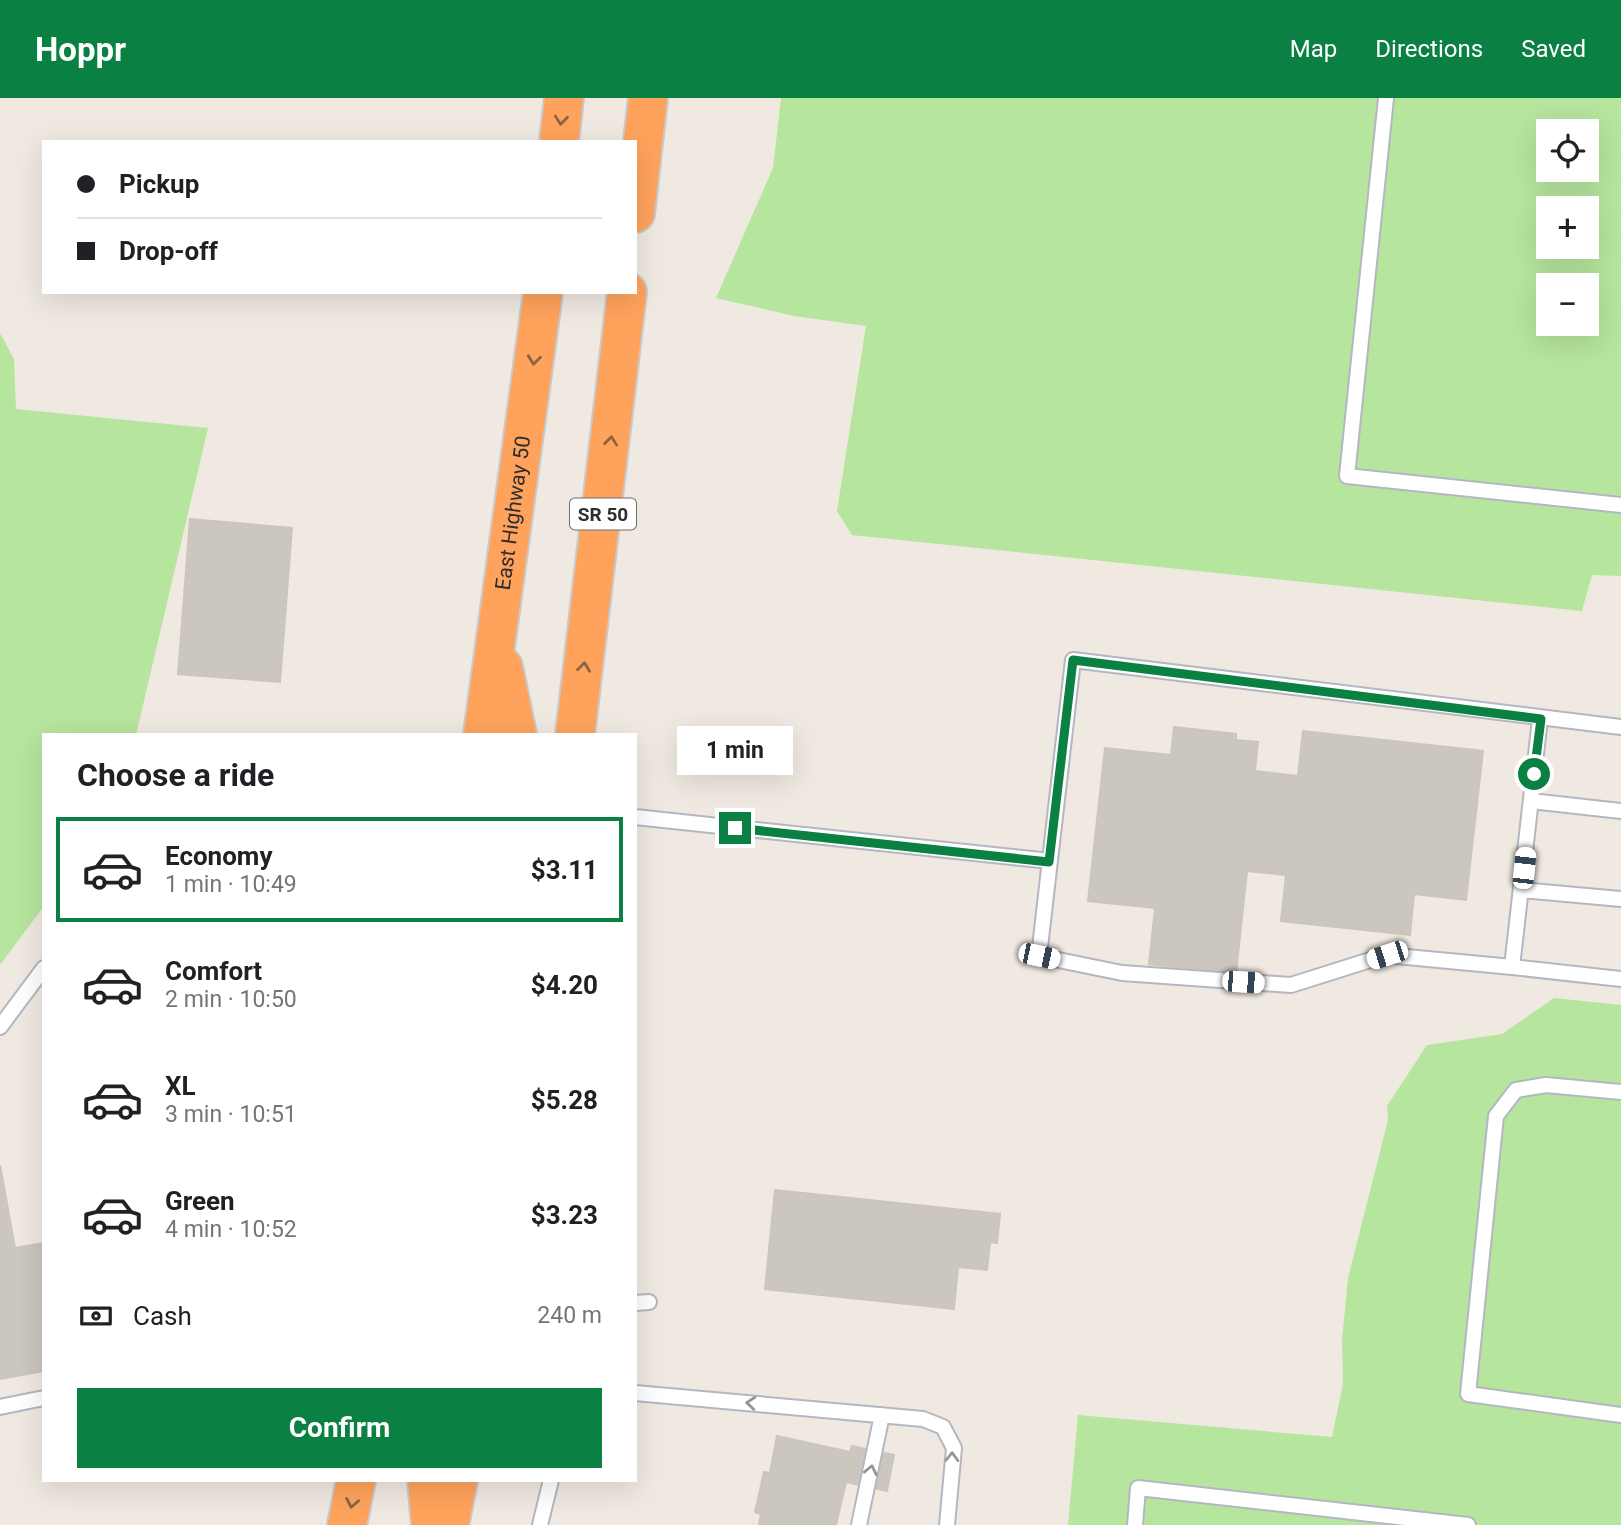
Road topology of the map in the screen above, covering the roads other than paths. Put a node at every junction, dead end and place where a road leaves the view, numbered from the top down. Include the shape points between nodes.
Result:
1 (564, 98) edge
2 (648, 98) edge
3 (1386, 98) edge
4 (559, 140) edge
5 (637, 195) edge
6 (543, 294) edge
7 (627, 294) edge
8 (1621, 505) edge
9 (498, 641) junction
10 (1541, 719) junction
11 (1621, 727) edge
12 (483, 733) edge
13 (517, 733) edge
14 (575, 733) edge
15 (1531, 801) junction
16 (1621, 811) edge
17 (637, 817) edge
18 (1049, 862) junction
19 (1521, 890) junction
20 (1621, 900) edge
21 (1512, 967) junction
22 (42, 971) edge
23 (1621, 979) edge
24 (0, 1027) edge
25 (1621, 1092) edge
26 (637, 1392) edge
27 (42, 1398) edge
28 (0, 1407) edge
29 (882, 1415) junction
30 (1621, 1415) edge
31 (356, 1482) edge
32 (427, 1482) edge
33 (458, 1482) edge
34 (551, 1482) edge
35 (347, 1525) edge
36 (431, 1525) edge
37 (449, 1525) edge
38 (540, 1525) edge
39 (859, 1525) edge
40 (947, 1525) edge
41 (1135, 1525) edge
42 (1468, 1525) edge

1 -> 4 highway
2 - 5 highway
3 - 8 lane via 1348,476
6 -> 9 highway, East Highway 50
14 -> 7 highway, SR 50
9 - 12 highway, East Highway 50
9 - 13 highway
10 - 11 lane
10 - 15 lane
10 - 18 lane via 1073,660
15 - 16 lane
15 - 19 lane
17 - 18 lane
18 - 21 lane via 1039,956 1122,973 1291,985 1387,955
19 - 20 lane
19 - 21 lane
21 - 23 lane
22 - 24 lane
25 - 30 lane via 1546,1085 1516,1090 1496,1116 1468,1394
29 -> 26 lane
27 - 28 lane
39 -> 29 lane
40 -> 29 lane via 954,1448 943,1427 923,1419
31 -> 35 highway
32 - 36 highway
33 - 37 highway
34 - 38 lane
41 - 42 lane via 1138,1488

